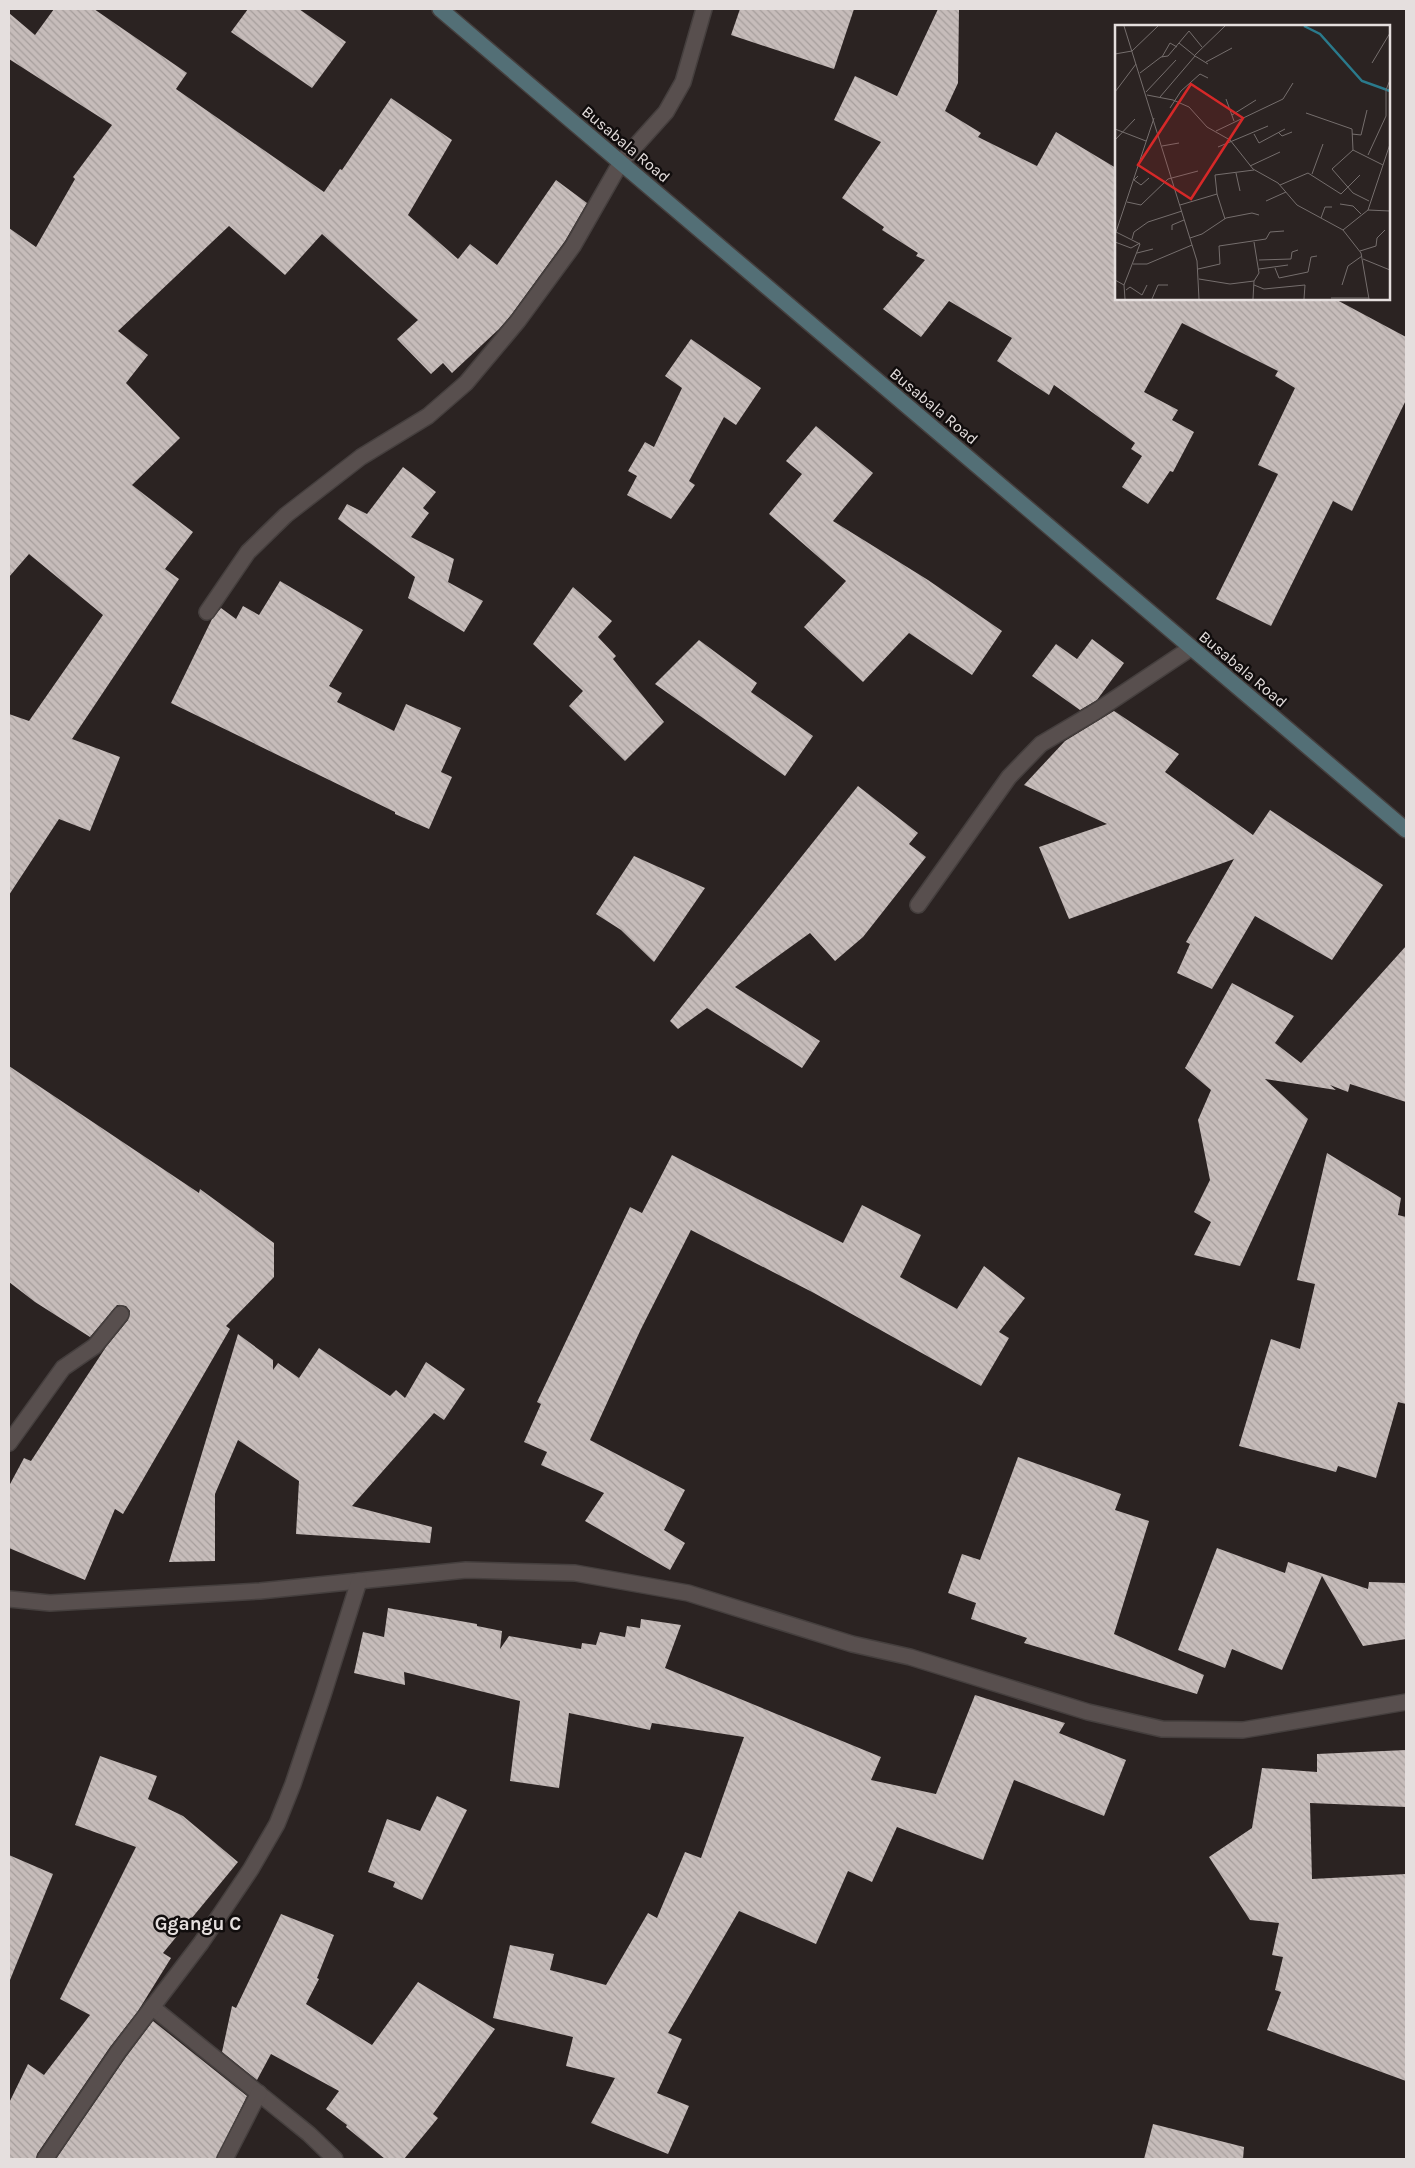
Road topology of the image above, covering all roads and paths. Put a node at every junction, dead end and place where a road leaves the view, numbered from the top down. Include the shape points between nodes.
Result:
1 (440, 9) edge
2 (704, 9) edge
3 (621, 162) junction
4 (207, 612) dead end
5 (1191, 648) junction
6 (1406, 830) edge
7 (918, 905) dead end
8 (122, 1314) dead end
9 (9, 1443) edge
10 (359, 1581) junction
11 (9, 1599) edge
12 (1406, 1702) edge
13 (152, 2007) junction
14 (259, 2093) junction
15 (45, 2159) edge
16 (225, 2159) edge
17 (334, 2159) edge

1 - 3 street, Busabala Road
2 - 3 street via 683,82 666,112
3 - 4 street via 573,246 466,384 428,416 361,457 286,515 248,552
3 - 5 street, Busabala Road
5 - 6 street, Busabala Road
5 - 7 street via 1096,712 1041,744 1009,777
8 - 9 street via 95,1346 63,1368
10 - 11 street via 260,1591 50,1604
10 - 12 street via 476,1570 575,1573 688,1593 1088,1712 1162,1729 1243,1730
10 - 13 street via 277,1824 201,1943
13 - 14 street
13 - 15 street
14 - 16 street
14 - 17 street

